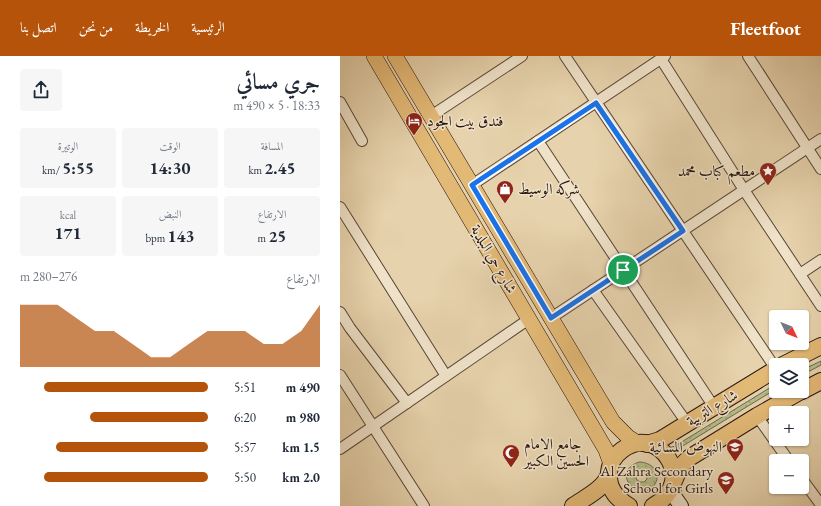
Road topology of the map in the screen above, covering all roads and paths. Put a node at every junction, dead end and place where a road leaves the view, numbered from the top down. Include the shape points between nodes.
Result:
1 (374, 56) edge
2 (395, 56) edge
3 (522, 56) edge
4 (565, 56) edge
5 (748, 56) edge
6 (663, 57) edge
7 (340, 102) edge
8 (596, 103) junction
9 (431, 116) junction
10 (821, 139) edge
11 (362, 141) dead end
12 (538, 141) junction
13 (807, 148) junction
14 (821, 169) edge
15 (472, 185) junction
16 (744, 190) junction
17 (340, 207) edge
18 (683, 231) junction
19 (821, 260) edge
20 (623, 270) junction
21 (800, 274) junction
22 (593, 290) junction
23 (821, 306) edge
24 (340, 312) edge
25 (551, 318) junction
26 (529, 319) junction
27 (821, 346) edge
28 (797, 358) edge
29 (769, 359) edge
30 (769, 373) edge
31 (340, 375) edge
32 (446, 376) junction
33 (821, 381) edge
34 (809, 387) edge
35 (789, 398) edge
36 (407, 403) junction
37 (604, 406) junction
38 (714, 407) junction
39 (757, 416) junction
40 (586, 417) junction
41 (687, 423) junction
42 (373, 426) junction
43 (643, 444) junction
44 (340, 450) edge
45 (784, 454) edge
46 (610, 469) junction
47 (673, 485) junction
48 (809, 489) edge
49 (821, 505) edge
50 (424, 506) edge
51 (573, 506) edge
52 (629, 506) edge
53 (653, 506) edge
54 (681, 506) edge

1 - 26 main road, شارع حي البلدية
2 - 9 main road, شارع حي البلدية
3 - 9 street
4 - 8 street
5 - 13 street
6 - 8 street
6 - 16 street
7 - 11 street
8 - 12 street
8 - 18 street
9 - 15 main road, شارع حي البلدية
10 - 13 street
12 - 15 street
12 - 20 street
13 - 14 street
13 - 16 street
15 - 25 main road, شارع حي البلدية
16 - 18 street
16 - 21 street
17 - 32 street
18 - 20 street
18 - 29 street
19 - 21 street
20 - 22 street
20 - 38 street
21 - 23 street
22 - 25 street
22 - 41 street
24 - 36 street
25 - 37 main road, شارع حي البلدية
26 - 32 street
26 - 40 main road, شارع حي البلدية
27 - 28 highway
30 - 38 highway, شارع التربية
31 - 42 street
32 - 36 street
33 - 34 highway, شارع التربية
35 - 39 highway, شارع التربية
36 - 42 street
37 - 40 main road via 596,417
37 - 43 main road, شارع حي البلدية via 624,434 631,440
38 - 41 highway, شارع التربية
39 - 45 street
39 - 47 highway, شارع التربية via 686,460 677,471
40 - 46 main road, شارع حي البلدية via 606,450
41 - 43 highway, شارع التربية via 660,440
42 - 44 street
42 - 50 street
43 - 46 highway, شارع التربية via 624,448 614,458
43 - 47 highway via 656,447 669,458 673,471
46 - 51 highway, شارع التربية via 606,480 596,491
46 - 52 highway via 610,484 614,494
47 - 53 highway, شارع التربية via 661,502
47 - 54 main road via 673,492
48 - 49 street

